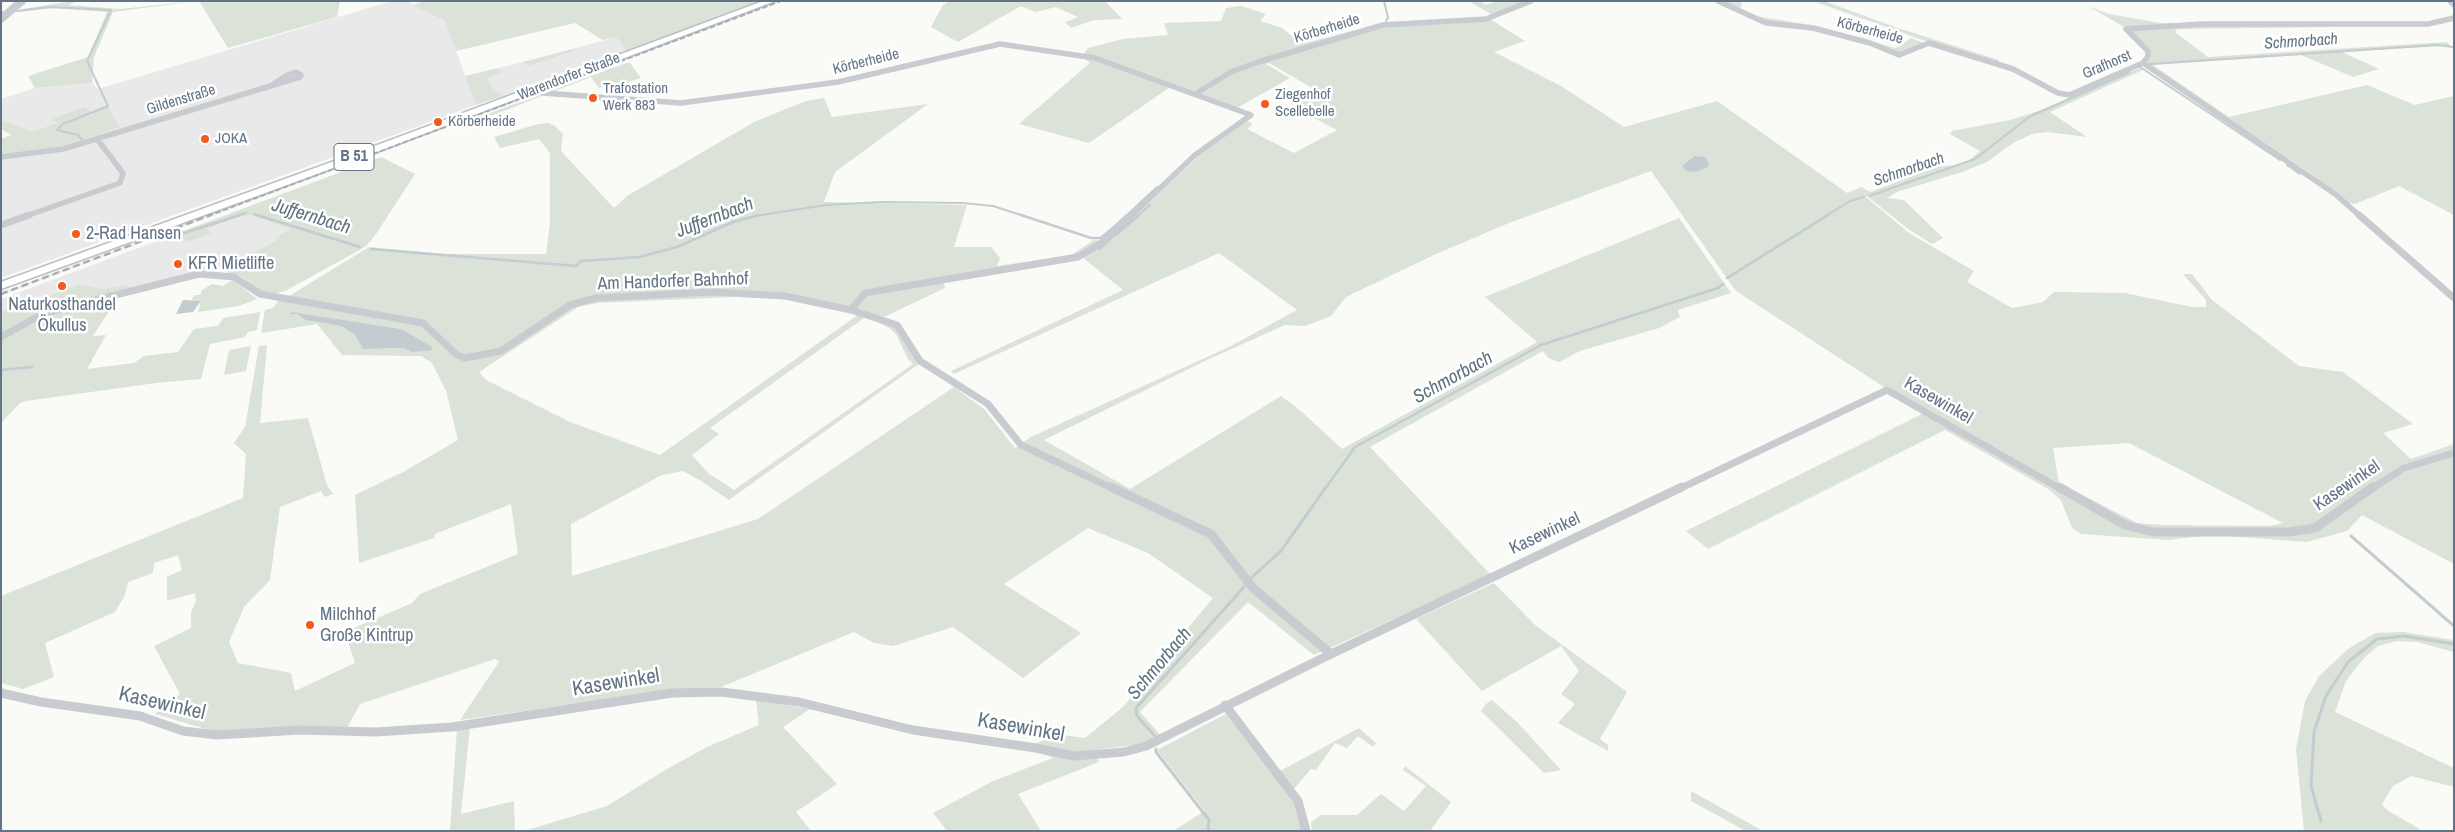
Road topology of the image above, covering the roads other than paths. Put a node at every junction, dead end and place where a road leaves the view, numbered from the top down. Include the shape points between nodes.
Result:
1 (22, 1) edge
2 (771, 1) edge
3 (1531, 1) edge
4 (1718, 1) edge
5 (2450, 1) edge
6 (2454, 5) edge
7 (2454, 18) edge
8 (1, 19) edge
9 (2143, 63) junction
10 (272, 85) dead end
11 (536, 90) junction
12 (1195, 94) junction
13 (2069, 95) joint
14 (97, 139) junction
15 (1, 157) edge
16 (1, 225) edge
17 (1, 286) edge
18 (2454, 298) edge
19 (851, 310) junction
20 (1, 337) edge
21 (2454, 453) edge
22 (1331, 654) junction
23 (1, 692) edge
24 (1225, 705) junction
25 (1306, 831) edge

1 - 8 street
2 - 11 main road, Warendorfer Straße / B 51
3 - 12 street, Körberheide via 1486,19 1383,25 1258,62 1231,72
4 - 13 street, Körberheide via 1766,23 1813,28 1870,43 1899,55 1929,43 2013,69 2058,93
5 - 6 street
7 - 9 street, Grafhorst via 2428,24 2202,24 2126,29 2148,51
9 - 13 street, Grafhorst
9 - 18 street via 2348,205
10 - 14 street, Gildenstraße
11 - 12 street, Körberheide via 681,103 838,82 1000,44 1095,58
11 - 17 main road, Warendorfer Straße / B 51
12 - 19 street, Körberheide via 1248,113 1250,118 1195,155 1106,240 1088,252 1039,265 866,293
14 - 15 street, Gildenstraße via 45,153
14 - 16 street via 123,173 120,183
19 - 20 street, Am Handorfer Bahnhof via 785,296 756,294 712,292 596,298 570,305 501,351 465,358 457,355 423,324 260,294 234,277 199,274 56,310
19 - 22 street via 897,325 920,361 988,404 1021,445 1211,534 1253,588
21 - 22 street, Kasewinkel via 2404,468 2315,528 2288,532 2153,532 2125,525 1887,390
22 - 24 street, Kasewinkel
23 - 24 street, Kasewinkel via 41,702 140,716 183,731 217,735 300,730 376,732 452,726 672,693 722,692 799,702 913,730 1074,756 1124,752 1146,746
24 - 25 street via 1298,801

